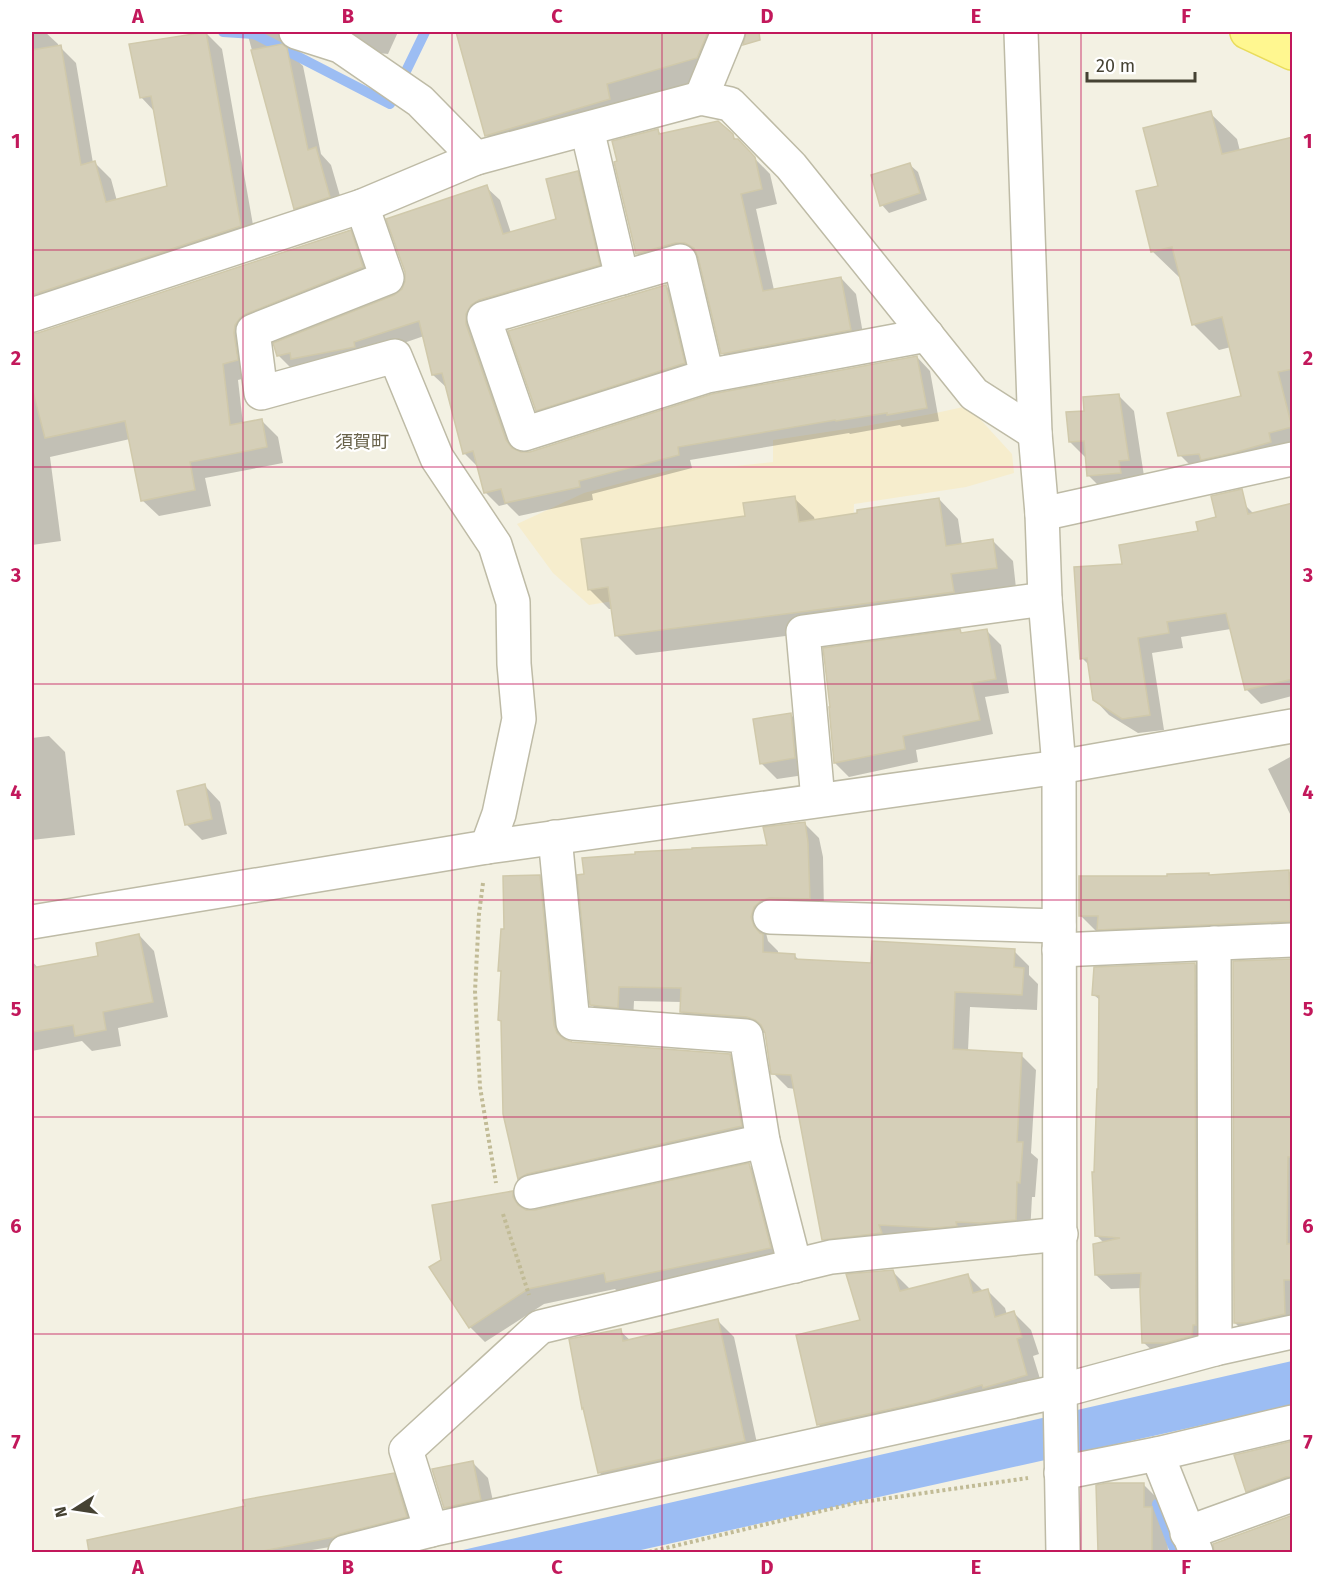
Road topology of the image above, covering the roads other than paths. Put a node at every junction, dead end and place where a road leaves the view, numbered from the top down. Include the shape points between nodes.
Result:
1 (296, 32) edge
2 (728, 32) edge
3 (1021, 32) edge
4 (1247, 32) edge
5 (1293, 53) edge
6 (701, 98) junction
7 (587, 129) junction
8 (476, 158) junction
9 (362, 206) junction
10 (622, 278) junction
11 (32, 315) edge
12 (927, 335) junction
13 (707, 376) junction
14 (1035, 433) junction
15 (1293, 459) edge
16 (1042, 514) junction
17 (1045, 599) junction
18 (1293, 726) edge
19 (1059, 767) junction
20 (818, 800) junction
21 (555, 837) junction
22 (487, 847) junction
23 (770, 917) dead end
24 (32, 922) edge
25 (1059, 938) junction
26 (1293, 940) edge
27 (1214, 943) junction
28 (763, 1141) junction
29 (531, 1192) dead end
30 (1061, 1234) junction
31 (795, 1266) junction
32 (1293, 1332) edge
33 (1215, 1349) junction
34 (1060, 1392) junction
35 (1293, 1422) edge
36 (1157, 1454) junction
37 (1061, 1473) junction
38 (1293, 1495) edge
39 (421, 1539) edge
40 (1192, 1543) edge
41 (345, 1552) edge
42 (1063, 1552) edge

1 - 8 street via 340,46 420,101
2 - 6 street
3 - 14 street
4 - 5 main road
6 - 7 street
6 - 12 street via 730,104 791,166
7 - 8 street
7 - 10 street
8 - 9 street
9 - 11 street
9 - 22 street via 387,278 253,331 261,393 395,356 437,458 495,545 513,602 519,719 499,814
10 - 13 street via 680,261
10 - 13 street via 484,318 524,434
12 - 13 street
12 - 14 street via 974,393
14 - 16 street
15 - 16 street
16 - 17 street
17 - 19 street
17 - 20 street via 803,632
18 - 19 street
19 - 20 street
19 - 25 street
20 - 21 street
21 - 22 street
21 - 28 street via 573,1023 746,1036
22 - 24 street
23 - 25 street
25 - 27 street
25 - 30 street
26 - 27 street
27 - 33 street
28 - 29 street
28 - 31 street
30 - 31 street via 831,1257
30 - 34 street
31 - 39 street via 540,1327 406,1450
32 - 33 street
33 - 34 street
34 - 37 street
34 - 39 street
35 - 36 street
36 - 37 street
36 - 40 street
37 - 42 street
38 - 40 street
39 - 41 street

